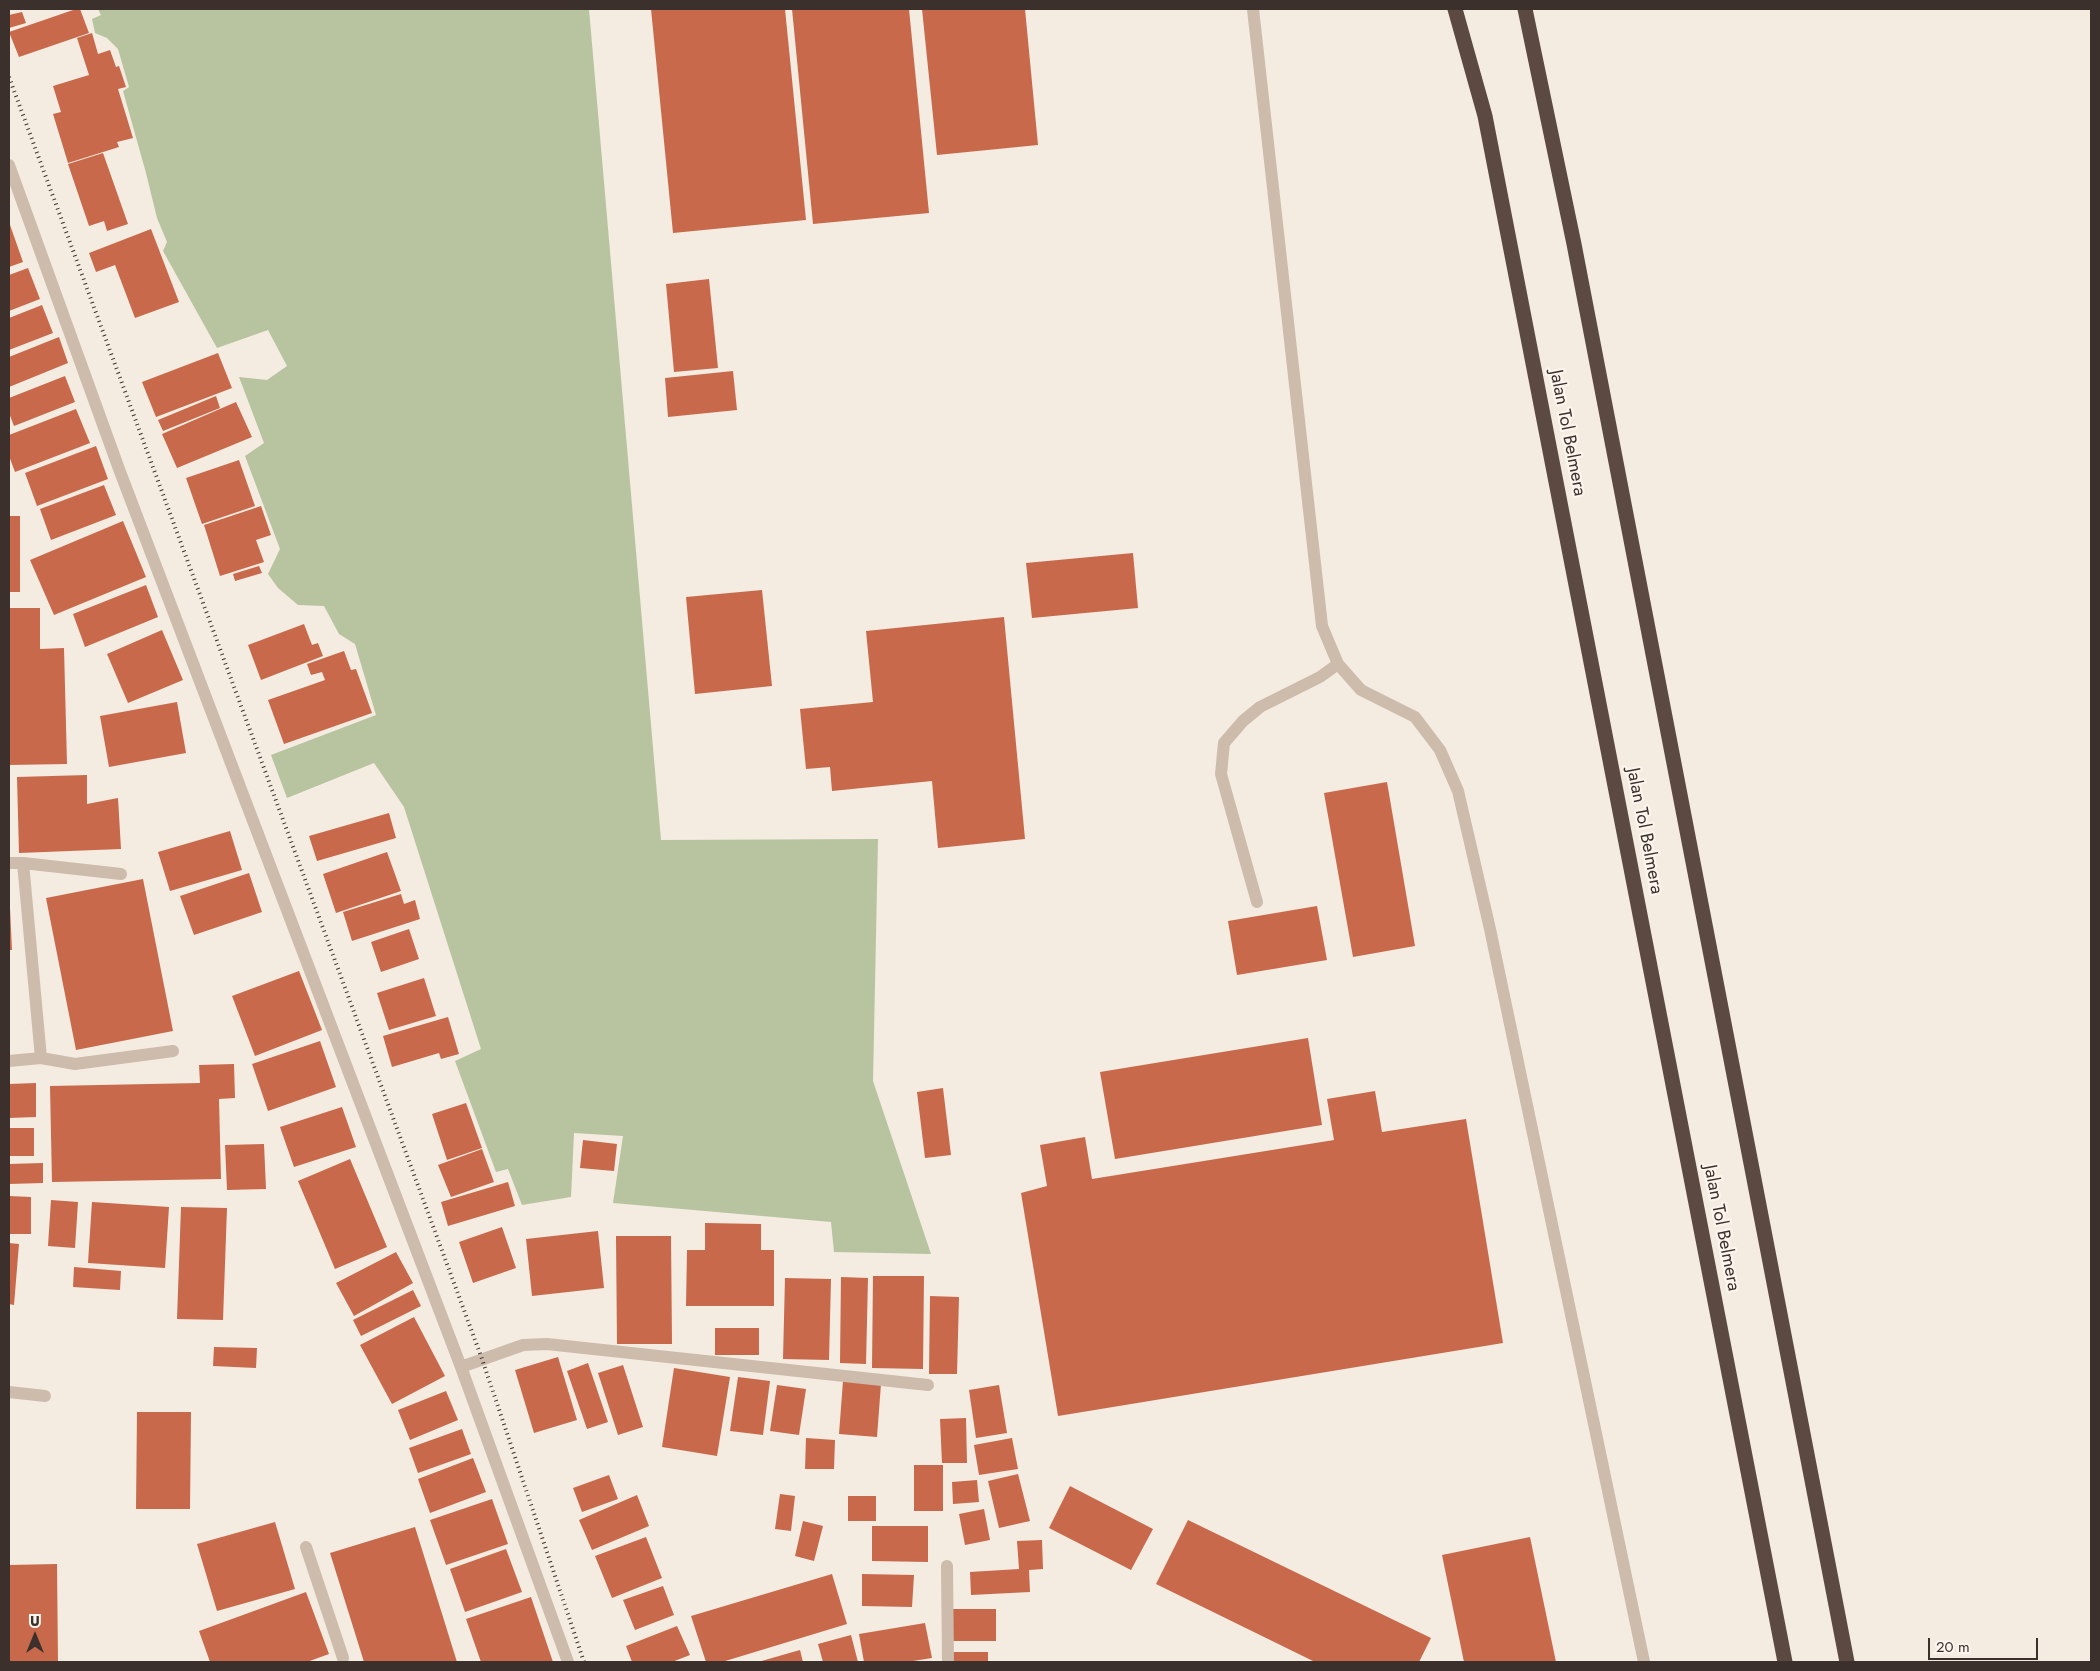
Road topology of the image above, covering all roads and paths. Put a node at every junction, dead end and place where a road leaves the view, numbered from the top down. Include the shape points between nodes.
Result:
1 (1253, 9) edge
2 (1455, 9) edge
3 (1525, 9) edge
4 (9, 164) edge
5 (1338, 664) junction
6 (23, 862) junction
7 (9, 863) edge
8 (121, 874) dead end
9 (1257, 902) dead end
10 (173, 1052) dead end
11 (41, 1058) junction
12 (9, 1061) edge
13 (461, 1367) junction
14 (928, 1385) dead end
15 (9, 1392) edge
16 (45, 1396) dead end
17 (306, 1548) dead end
18 (947, 1566) dead end
19 (340, 1661) edge
20 (568, 1662) edge
21 (948, 1662) edge
22 (1644, 1662) edge
23 (1785, 1662) edge
24 (1847, 1662) edge

1 - 5 street via 1322,626
2 - 23 highway, Jalan Tol Belmera via 1487,126
3 - 24 highway via 1581,283
4 - 13 street via 119,470
5 - 9 street via 1260,708 1243,721 1224,743 1221,774
5 - 22 street via 1361,690 1416,716 1440,750 1458,791
6 - 7 street
6 - 8 street
6 - 11 street
10 - 11 street via 75,1064
11 - 12 street
13 - 14 street via 523,1345 547,1344
13 - 20 street
15 - 16 street
17 - 19 street
18 - 21 street

